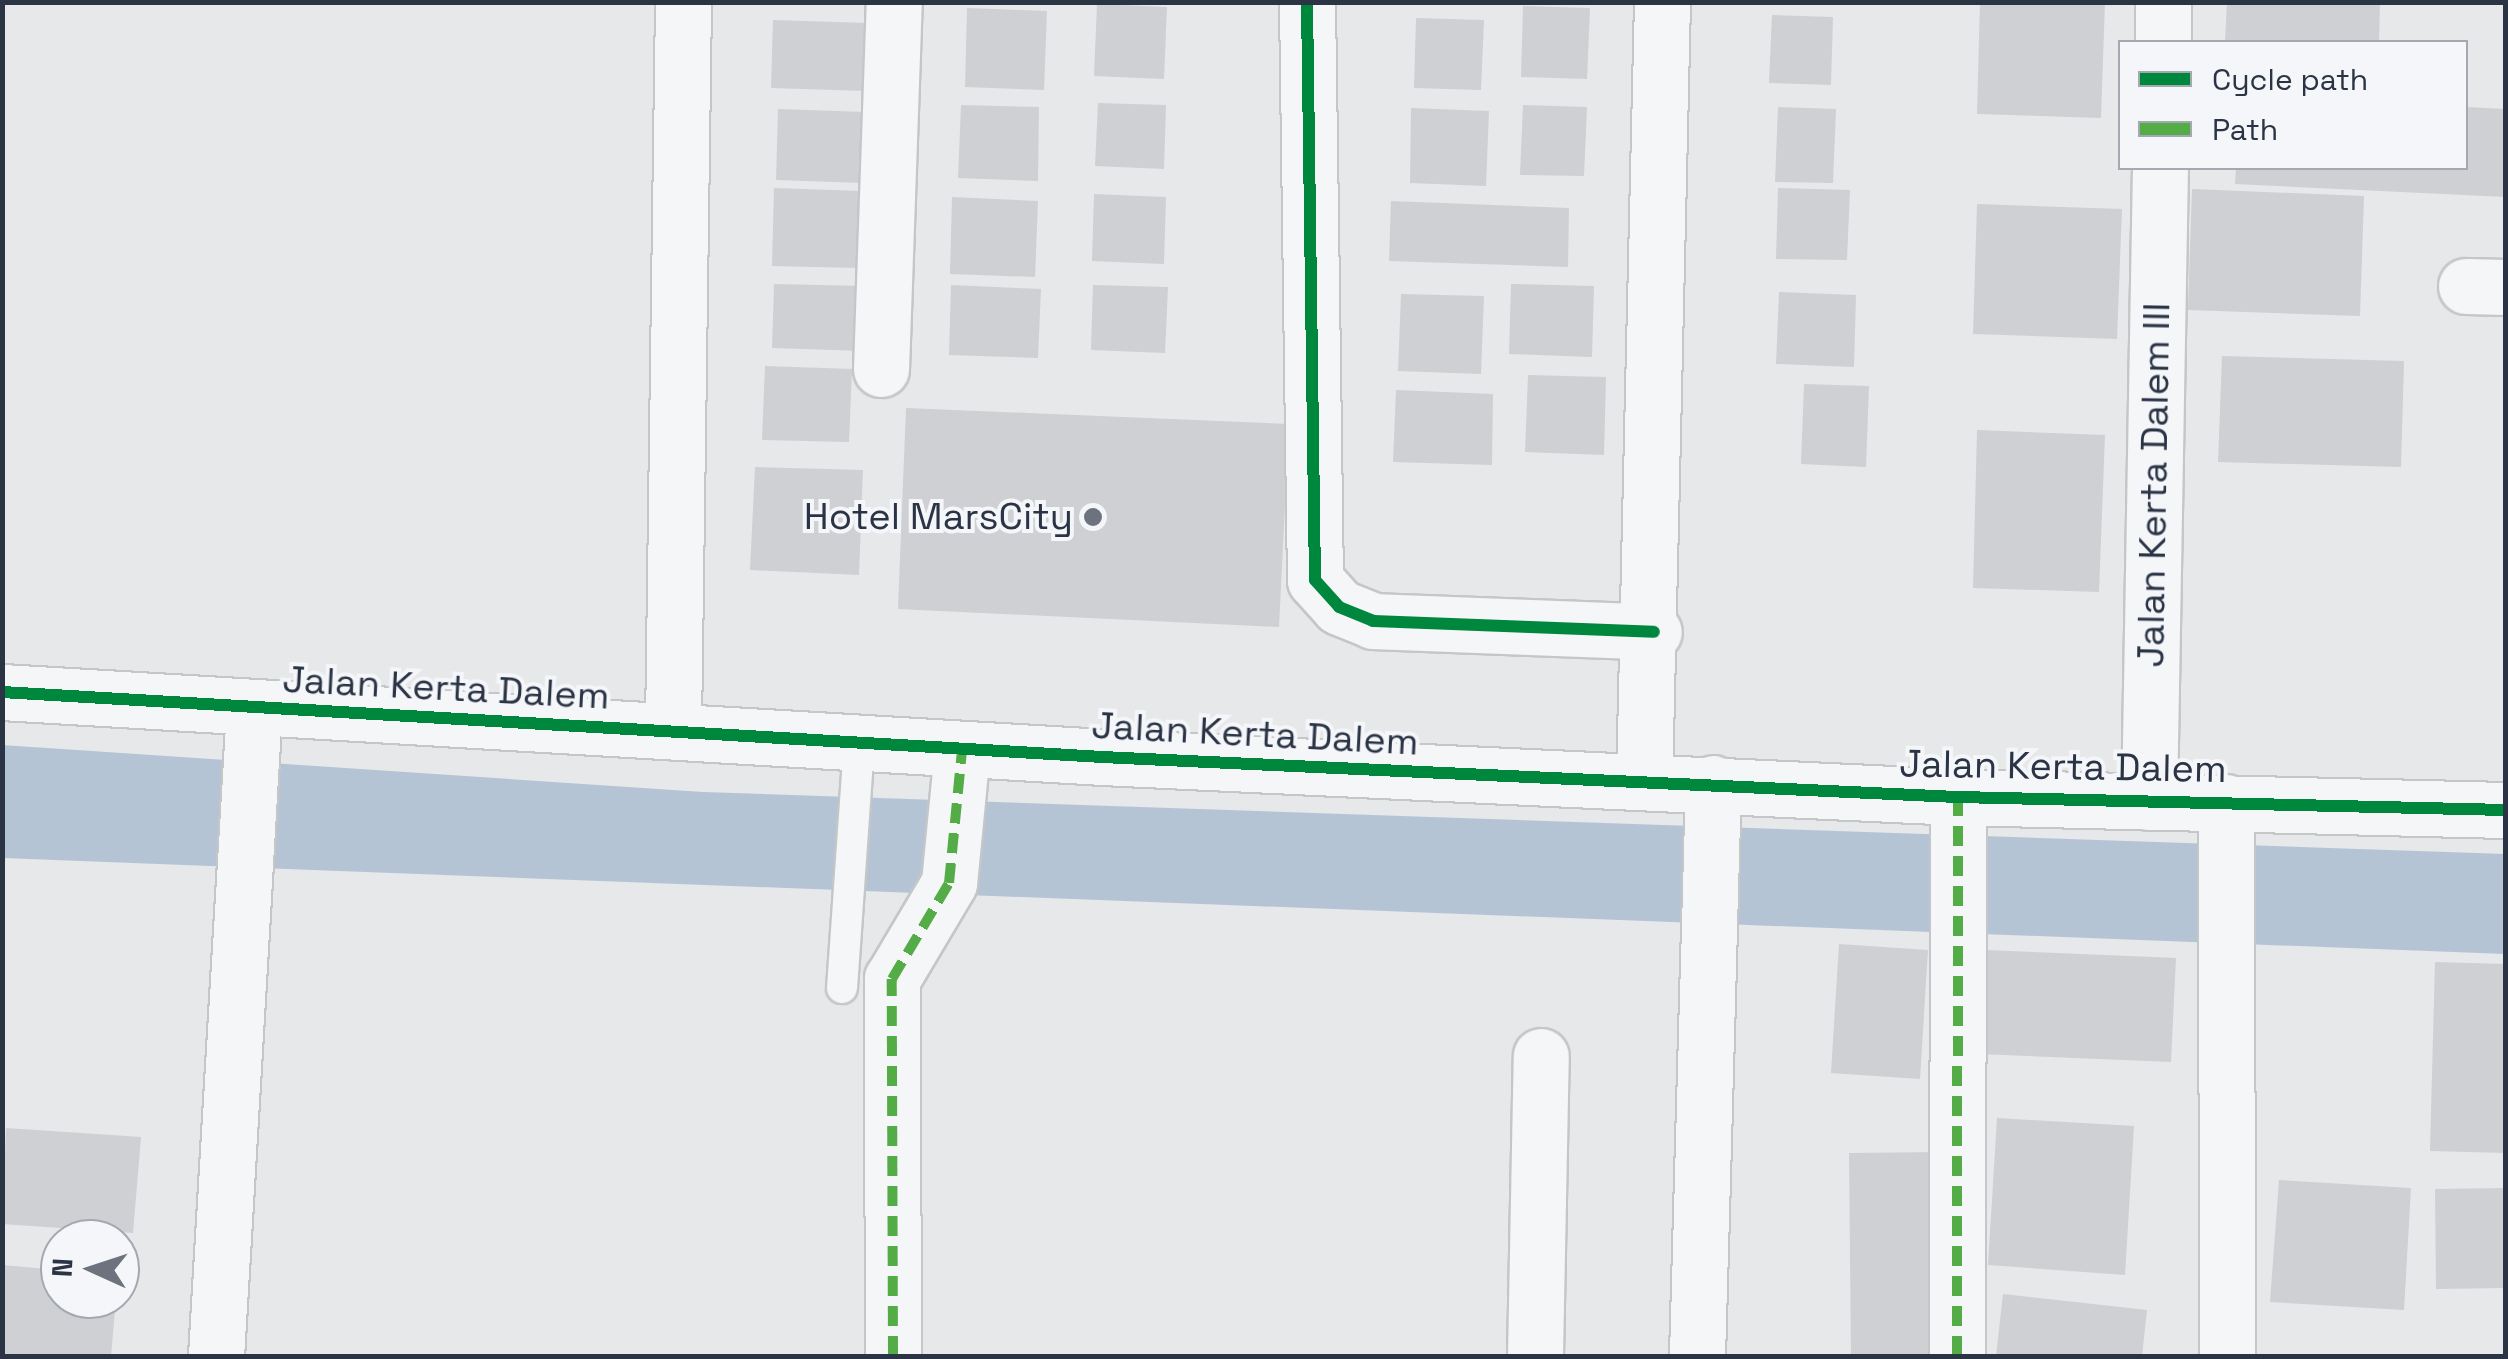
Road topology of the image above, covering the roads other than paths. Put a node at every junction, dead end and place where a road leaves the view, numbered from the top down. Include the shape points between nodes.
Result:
1 (683, 2) edge
2 (894, 2) edge
3 (1308, 2) edge
4 (1662, 2) edge
5 (2164, 2) edge
6 (2162, 40) edge
7 (2160, 170) edge
8 (880, 369) dead end
9 (1654, 632) junction
10 (2, 692) edge
11 (253, 728) junction
12 (673, 728) junction
13 (856, 762) junction
14 (961, 765) junction
15 (1644, 782) junction
16 (1713, 794) junction
17 (2148, 802) junction
18 (1958, 809) junction
19 (2506, 810) edge
20 (2226, 816) junction
21 (842, 988) dead end
22 (1541, 1056) dead end
23 (216, 1356) edge
24 (893, 1356) edge
25 (1534, 1356) edge
26 (1696, 1356) edge
27 (1957, 1356) edge
28 (2227, 1356) edge

1 - 12 street
2 - 8 street
3 - 9 street via 1316,580 1340,607 1372,621
4 - 9 street
5 - 6 street
7 - 17 street, Jalan Kerta Dalem III
9 - 15 street
10 - 11 street, Jalan Kerta Dalem
11 - 12 street, Jalan Kerta Dalem
11 - 23 street via 238,884
12 - 13 street, Jalan Kerta Dalem
13 - 14 street, Jalan Kerta Dalem
13 - 21 lane
14 - 15 street, Jalan Kerta Dalem
14 - 24 street via 949,883 892,980
15 - 16 street, Jalan Kerta Dalem
16 - 18 street, Jalan Kerta Dalem
16 - 26 street via 1703,952
17 - 18 street, Jalan Kerta Dalem
17 - 20 street, Jalan Kerta Dalem
18 - 27 street via 1952,945
19 - 20 street, Jalan Kerta Dalem
20 - 28 street via 2233,988
22 - 25 street

